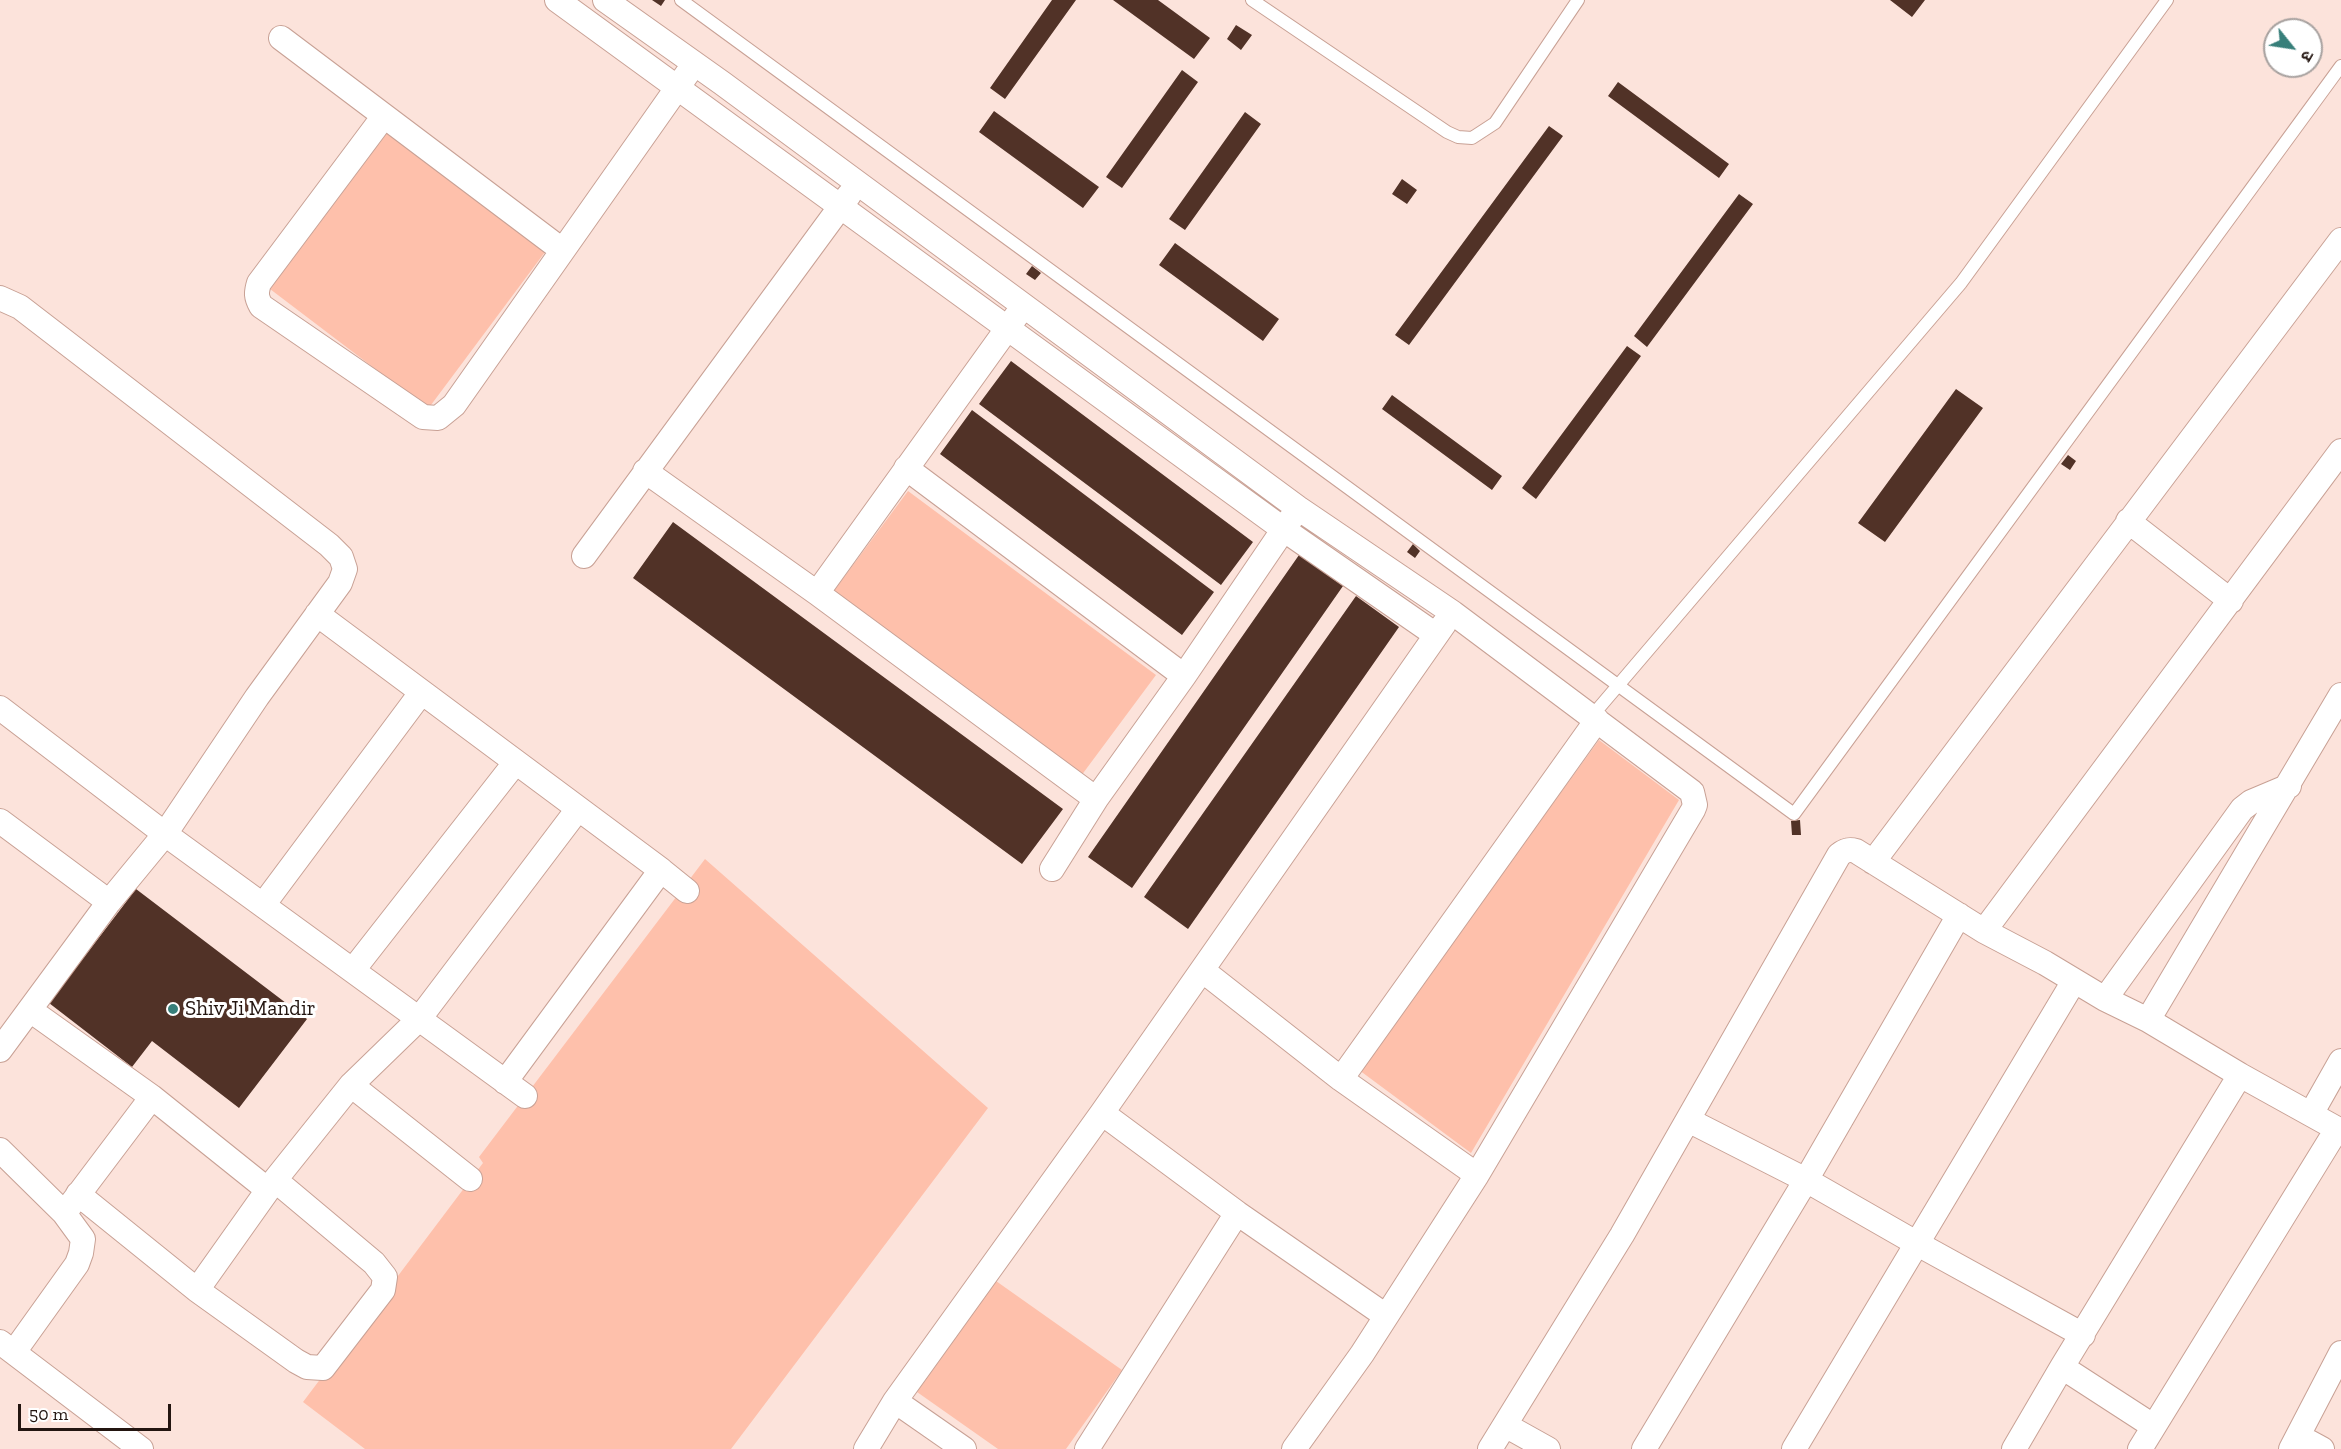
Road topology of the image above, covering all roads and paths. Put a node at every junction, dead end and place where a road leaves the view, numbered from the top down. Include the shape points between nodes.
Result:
1 (557, 0) edge
2 (605, 0) edge
3 (681, 0) edge
4 (1252, 0) edge
5 (1578, 0) edge
6 (2167, 0) edge
7 (281, 38) dead end
8 (694, 64) junction
9 (2341, 66) edge
10 (677, 87) junction
11 (384, 116) junction
12 (857, 183) junction
13 (840, 206) junction
14 (2341, 240) edge
15 (562, 250) junction
16 (0, 298) edge
17 (1024, 306) junction
18 (1007, 328) junction
19 (2341, 451) edge
20 (906, 468) junction
21 (645, 471) junction
22 (1298, 508) junction
23 (2128, 521) junction
24 (1283, 529) junction
25 (584, 555) dead end
26 (818, 593) junction
27 (2231, 601) junction
28 (1453, 613) junction
29 (317, 614) junction
30 (1436, 635) junction
31 (1184, 676) junction
32 (1618, 686) junction
33 (421, 693) junction
34 (2341, 695) edge
35 (0, 708) edge
36 (1594, 718) junction
37 (515, 763) junction
38 (2289, 786) junction
39 (1096, 799) junction
40 (578, 809) junction
41 (0, 821) edge
42 (165, 834) junction
43 (1873, 862) junction
44 (1052, 869) dead end
45 (662, 870) junction
46 (687, 891) dead end
47 (109, 902) junction
48 (262, 905) junction
49 (1959, 915) junction
50 (1984, 931) junction
51 (353, 970) junction
52 (1202, 970) junction
53 (2074, 981) junction
54 (2105, 999) junction
55 (30, 1010) junction
56 (419, 1019) junction
57 (2148, 1020) junction
58 (4, 1038) edge
59 (2341, 1061) edge
60 (2240, 1076) junction
61 (1341, 1078) junction
62 (505, 1082) junction
63 (351, 1085) junction
64 (525, 1096) dead end
65 (152, 1097) junction
66 (1102, 1113) junction
67 (2311, 1114) junction
68 (1688, 1120) junction
69 (2339, 1130) edge
70 (0, 1150) edge
71 (1477, 1175) junction
72 (470, 1179) dead end
73 (1806, 1180) junction
74 (271, 1185) junction
75 (78, 1194) junction
76 (1238, 1213) junction
77 (64, 1214) junction
78 (1916, 1243) junction
79 (197, 1290) junction
80 (1386, 1316) junction
81 (2083, 1335) junction
82 (7, 1347) edge
83 (2341, 1353) edge
84 (2062, 1367) junction
85 (895, 1401) junction
86 (1504, 1425) junction
87 (2153, 1426) junction
88 (2295, 1442) edge
89 (141, 1449) edge
90 (866, 1449) edge
91 (964, 1449) edge
92 (1087, 1449) edge
93 (1294, 1449) edge
94 (1490, 1449) edge
95 (1548, 1449) edge
96 (1644, 1449) edge
97 (1794, 1449) edge
98 (2014, 1449) edge
99 (2140, 1449) edge
100 (2322, 1449) edge

1 - 10 street
2 - 8 street
3 - 32 lane
4 - 5 lane via 1447,132 1472,138 1495,123
6 - 32 lane via 1961,283
7 - 11 street
8 - 10 street
8 - 12 street
9 - 32 lane via 1794,814
10 - 13 street
10 - 15 street
11 - 15 street
11 - 15 street via 259,283 256,292 261,306 423,417 438,418 454,405
12 - 13 street
12 - 17 street
13 - 18 street
13 - 21 street
14 - 23 street
16 - 29 street via 20,307 341,557 345,568 340,583
17 - 18 street
17 - 22 street
18 - 20 street
18 - 24 street
19 - 27 street
20 - 26 street
20 - 31 street
21 - 25 street
21 - 26 street
22 - 24 street
22 - 28 street
23 - 27 street
23 - 43 street
24 - 30 street
24 - 31 street
26 - 39 street
27 - 50 street
28 - 30 street
28 - 36 street
29 - 33 street
29 - 42 street
30 - 52 street
31 - 39 street
32 - 36 lane
33 - 37 street
33 - 48 street
34 - 38 street
35 - 42 street
36 - 61 street
36 - 71 street via 1692,792 1695,805
37 - 40 street
37 - 51 street
38 - 54 street via 2242,809
38 - 57 street
39 - 44 street
40 - 45 street
40 - 56 street
41 - 47 street
42 - 47 street
42 - 48 street
43 - 49 street
43 - 68 street via 1850,849 1839,855
45 - 46 street
45 - 62 street
47 - 55 street
48 - 51 street
49 - 50 street
49 - 73 street
50 - 53 street
51 - 56 street
52 - 61 street
52 - 66 street
53 - 54 street
53 - 78 street
54 - 57 street
55 - 58 street
55 - 65 street
56 - 62 street
56 - 63 street
57 - 60 street
59 - 67 street
60 - 67 street
60 - 81 street
61 - 71 street
62 - 64 street
63 - 72 street
63 - 74 street
65 - 74 street
65 - 75 street
66 - 76 street
66 - 85 street
67 - 69 street
68 - 73 street
68 - 86 street
69 - 87 street
70 - 77 street
71 - 80 street
73 - 78 street
73 - 96 street
74 - 79 street
74 - 79 street via 374,1263 384,1277 383,1290 329,1362 315,1369 296,1361
75 - 77 street
75 - 79 street
76 - 80 street
76 - 92 street
77 - 82 street via 83,1239 81,1253
78 - 81 street
78 - 97 street
80 - 93 street
81 - 84 street
82 - 89 street
83 - 88 street
84 - 87 street
84 - 98 street
85 - 90 street
85 - 91 street
86 - 94 street
86 - 95 street
87 - 99 street
88 - 100 street

